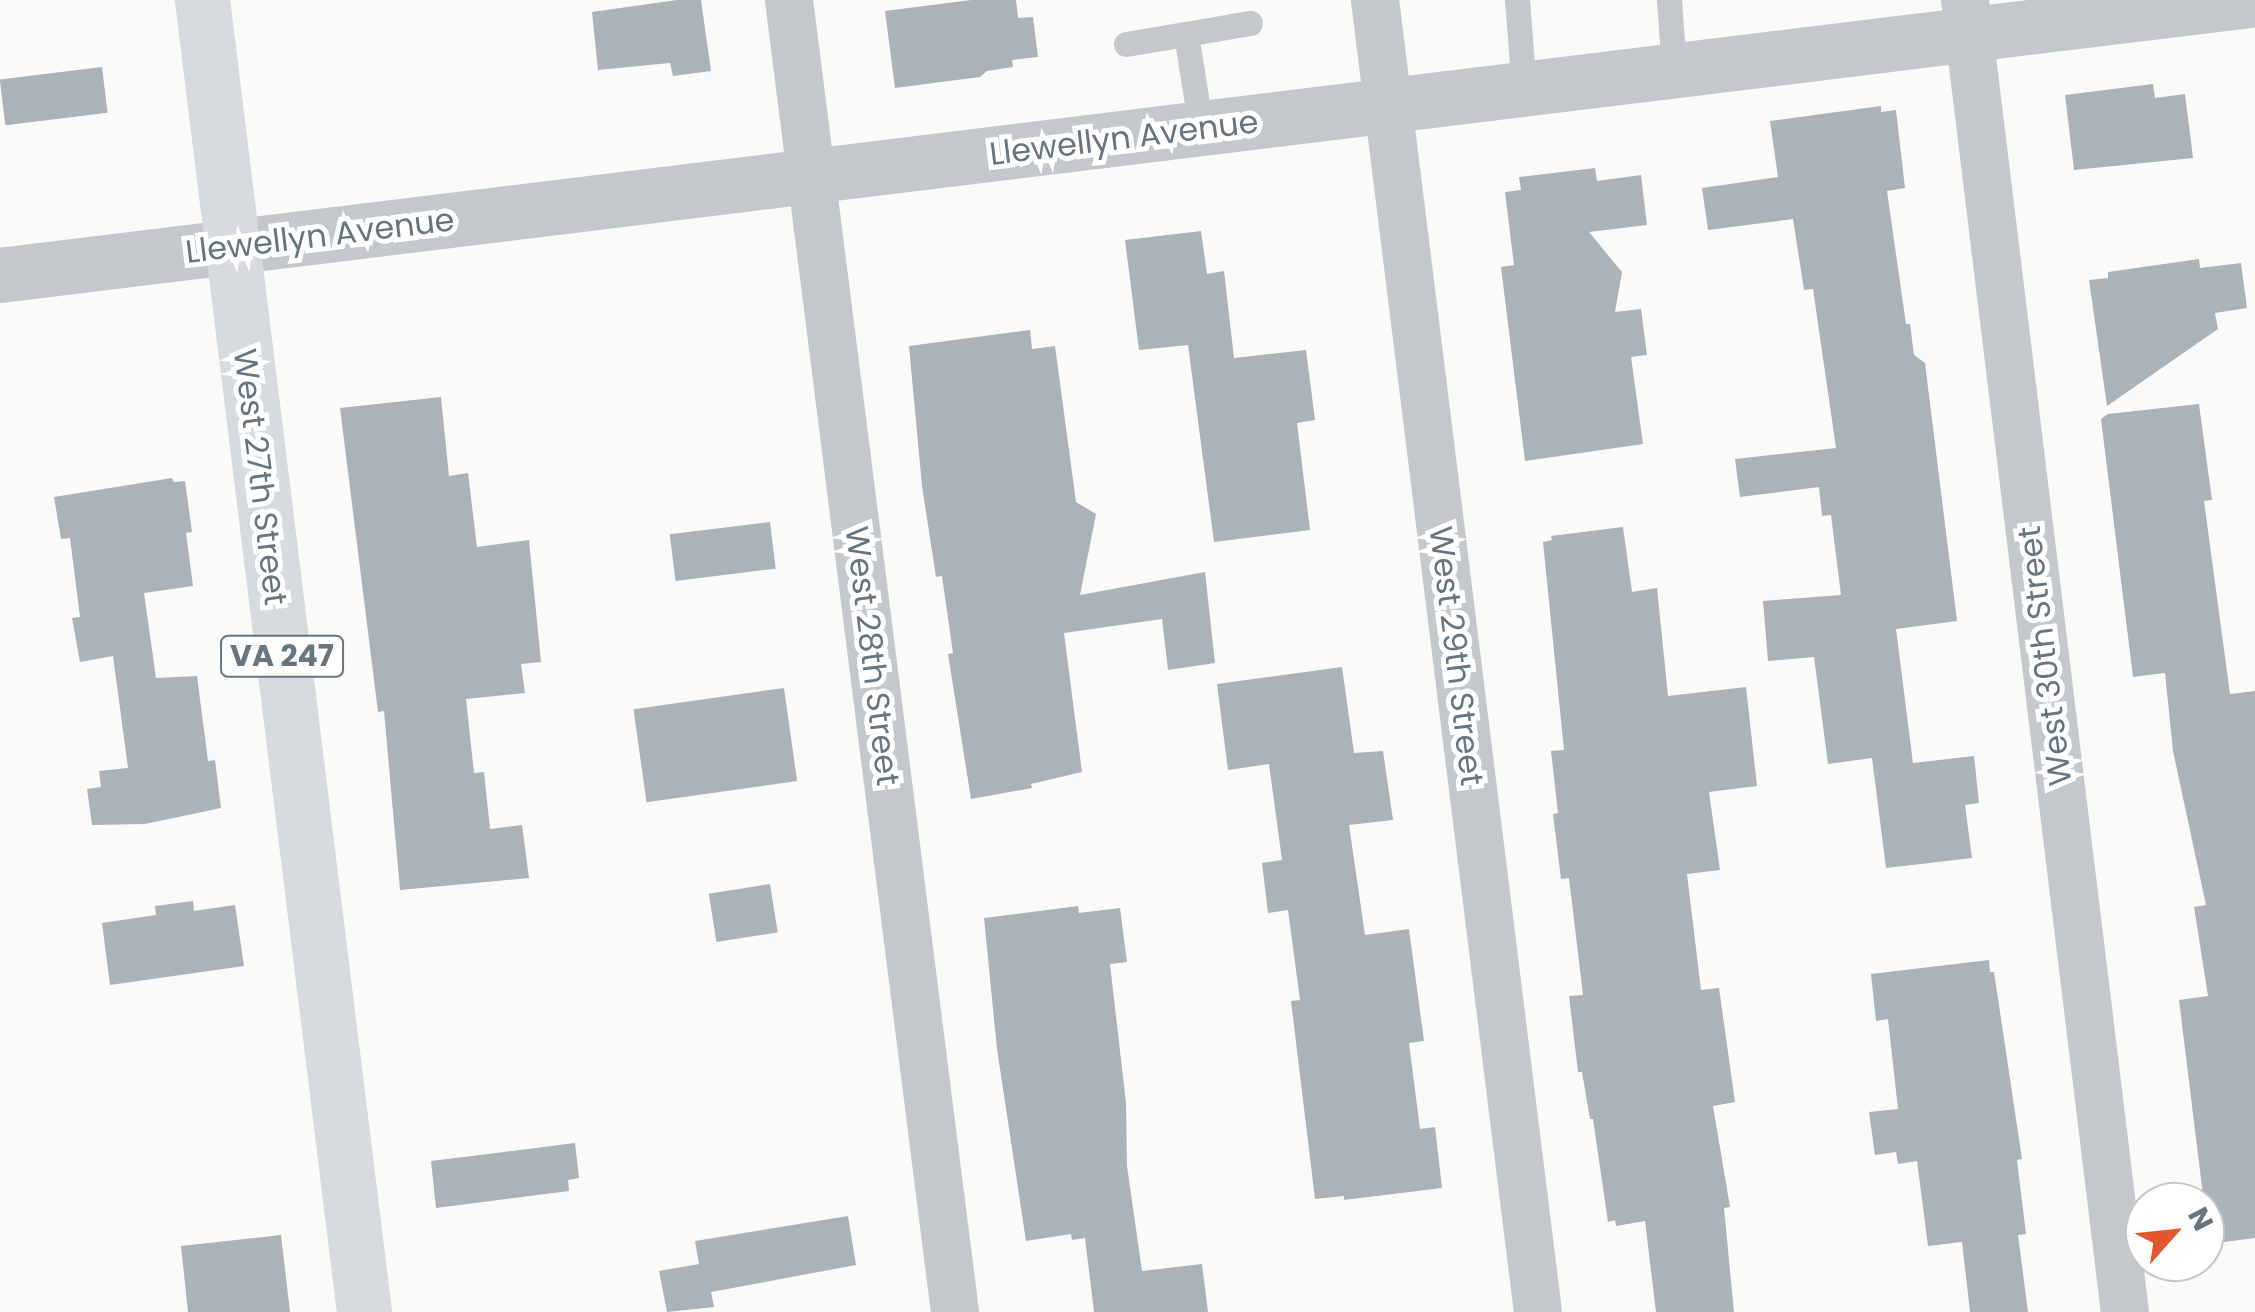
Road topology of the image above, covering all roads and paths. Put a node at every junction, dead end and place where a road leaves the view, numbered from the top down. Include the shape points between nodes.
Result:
1 (202, 0) edge
2 (790, 0) edge
3 (1375, 0) edge
4 (1518, 0) edge
5 (1669, 0) edge
6 (2248, 0) edge
7 (1968, 17) edge
8 (1250, 23) dead end
9 (1186, 34) junction
10 (1126, 44) dead end
11 (1674, 70) junction
12 (1524, 88) junction
13 (1388, 104) junction
14 (1201, 128) junction
15 (812, 177) junction
16 (231, 246) junction
17 (0, 276) edge
18 (364, 1312) edge
19 (955, 1312) edge
20 (1538, 1312) edge
21 (2125, 1312) edge

1 - 16 main road, West 27th Street / VA 247
2 - 15 street, West 28th Street
3 - 13 street, West 29th Street
4 - 12 lane
5 - 11 lane
6 - 7 street, Llewellyn Avenue
7 - 11 street, Llewellyn Avenue
7 - 21 street, West 30th Street
8 - 9 lane
9 - 10 lane
9 - 14 lane
11 - 12 street, Llewellyn Avenue
12 - 13 street, Llewellyn Avenue
13 - 14 street, Llewellyn Avenue
13 - 20 street, West 29th Street
14 - 15 street, Llewellyn Avenue
15 - 16 street, Llewellyn Avenue
15 - 19 street, West 28th Street
16 - 17 street, Llewellyn Avenue
16 - 18 main road, West 27th Street / VA 247

